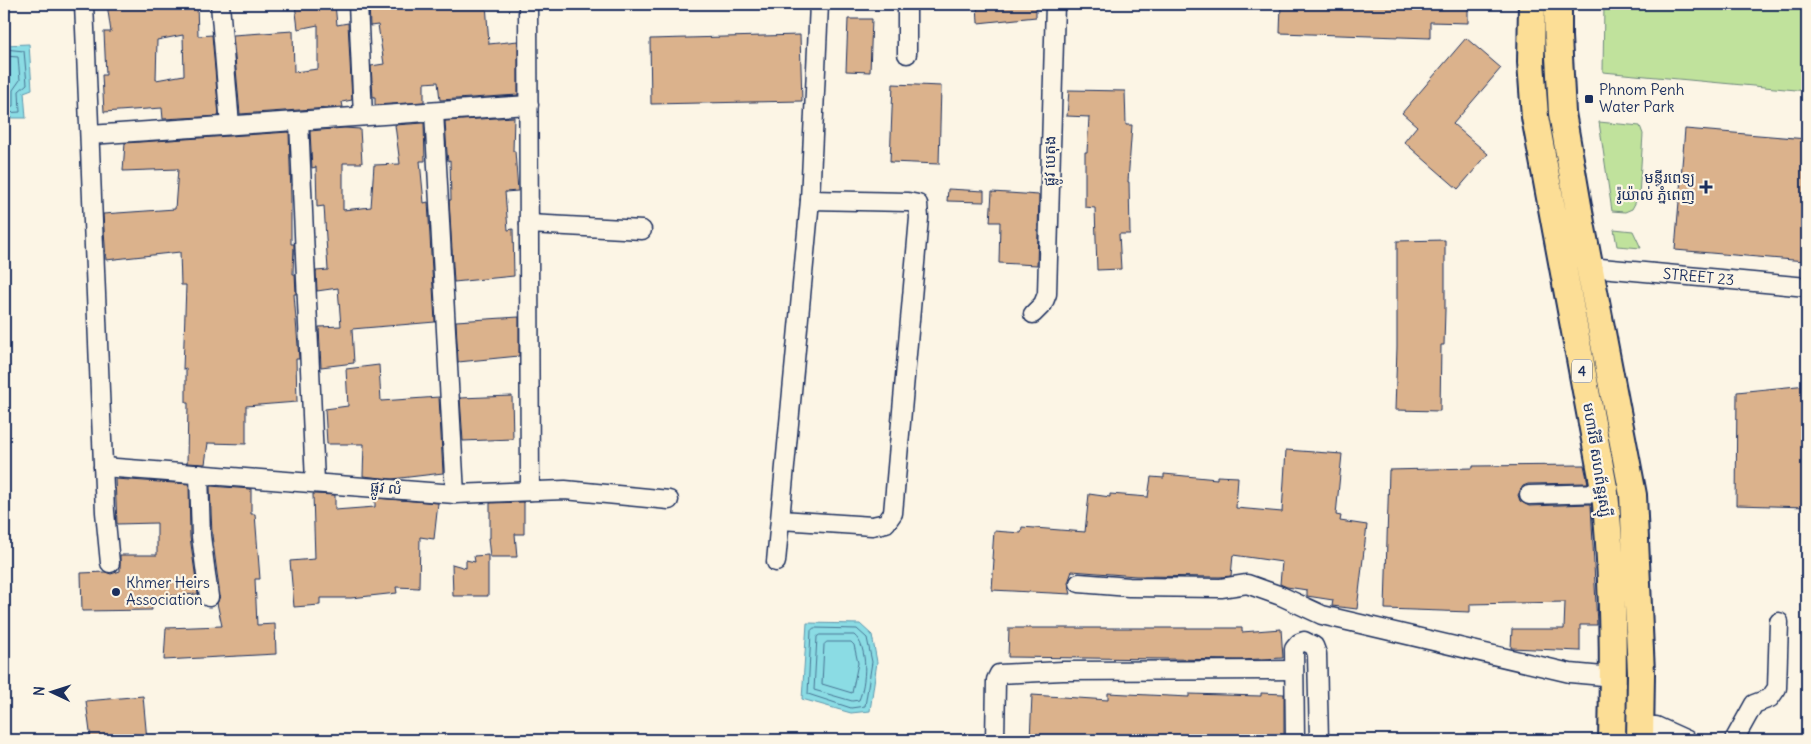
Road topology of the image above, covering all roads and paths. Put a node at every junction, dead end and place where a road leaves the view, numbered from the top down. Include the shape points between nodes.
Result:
1 (84, 4) edge
2 (220, 4) edge
3 (358, 4) edge
4 (528, 4) edge
5 (819, 4) edge
6 (907, 4) edge
7 (1055, 4) edge
8 (1532, 4) edge
9 (1558, 4) edge
10 (907, 54) dead end
11 (529, 105) junction
12 (434, 112) junction
13 (363, 116) junction
14 (299, 121) junction
15 (230, 125) junction
16 (90, 135) junction
17 (810, 200) junction
18 (529, 224) junction
19 (642, 230) dead end
20 (1590, 267) junction
21 (1807, 287) edge
22 (1033, 314) dead end
23 (103, 467) junction
24 (199, 474) junction
25 (315, 482) junction
26 (530, 491) junction
27 (1605, 493) junction
28 (455, 494) junction
29 (1529, 495) dead end
30 (669, 500) dead end
31 (781, 520) junction
32 (776, 562) dead end
33 (110, 563) dead end
34 (1079, 583) dead end
35 (209, 597) dead end
36 (1779, 622) dead end
37 (1294, 670) junction
38 (1614, 677) junction
39 (1640, 733) edge
40 (996, 740) edge
41 (1295, 740) edge
42 (1318, 740) edge
43 (1612, 740) edge
44 (1687, 740) edge
45 (1734, 740) edge

1 - 16 street
2 - 15 street
3 - 13 street
4 - 11 street
5 - 17 street
6 - 10 street
7 - 22 street, ផ្លូវ បេតុង via 1047,294
8 - 27 highway, មហាវិថី សហព័ន្ធរុស្ស៊ី / 4 via 1531,62 1535,117
9 - 20 highway, មហាវិថី សហព័ន្ធរុស្ស៊ី / 4 via 1562,113
11 - 12 street
11 - 18 street
12 - 13 street
12 - 28 street
13 - 14 street
14 - 15 street
14 - 25 street
15 - 16 street
16 - 23 street
17 - 31 street
17 - 31 street via 918,204 900,445 893,513 886,523 872,526
18 - 19 street
18 - 26 street
20 - 21 street, STREET 23
20 - 39 highway, មហាវិថី សហព័ន្ធរុស្ស៊ី / 4 via 1632,495 1641,673
23 - 24 street, ផ្លូវ លំ
23 - 33 street
24 - 25 street, ផ្លូវ លំ
24 - 35 street via 201,536
25 - 28 street, ផ្លូវ លំ
26 - 28 street, ផ្លូវ លំ
26 - 30 street, ផ្លូវ លំ via 565,490
27 - 29 street
27 - 38 highway, មហាវិថី សហព័ន្ធរុស្ស៊ី / 4
31 - 32 street
34 - 38 street via 1221,588 1247,584 1322,615 1570,673
36 - 45 street via 1777,688 1770,698 1754,704
37 - 40 street via 999,674 996,680
37 - 41 street
37 - 42 street via 1294,649 1304,641 1311,643 1317,654
38 - 43 highway, មហាវិថី សហព័ន្ធរុស្ស៊ី / 4
39 - 44 street via 1656,726

